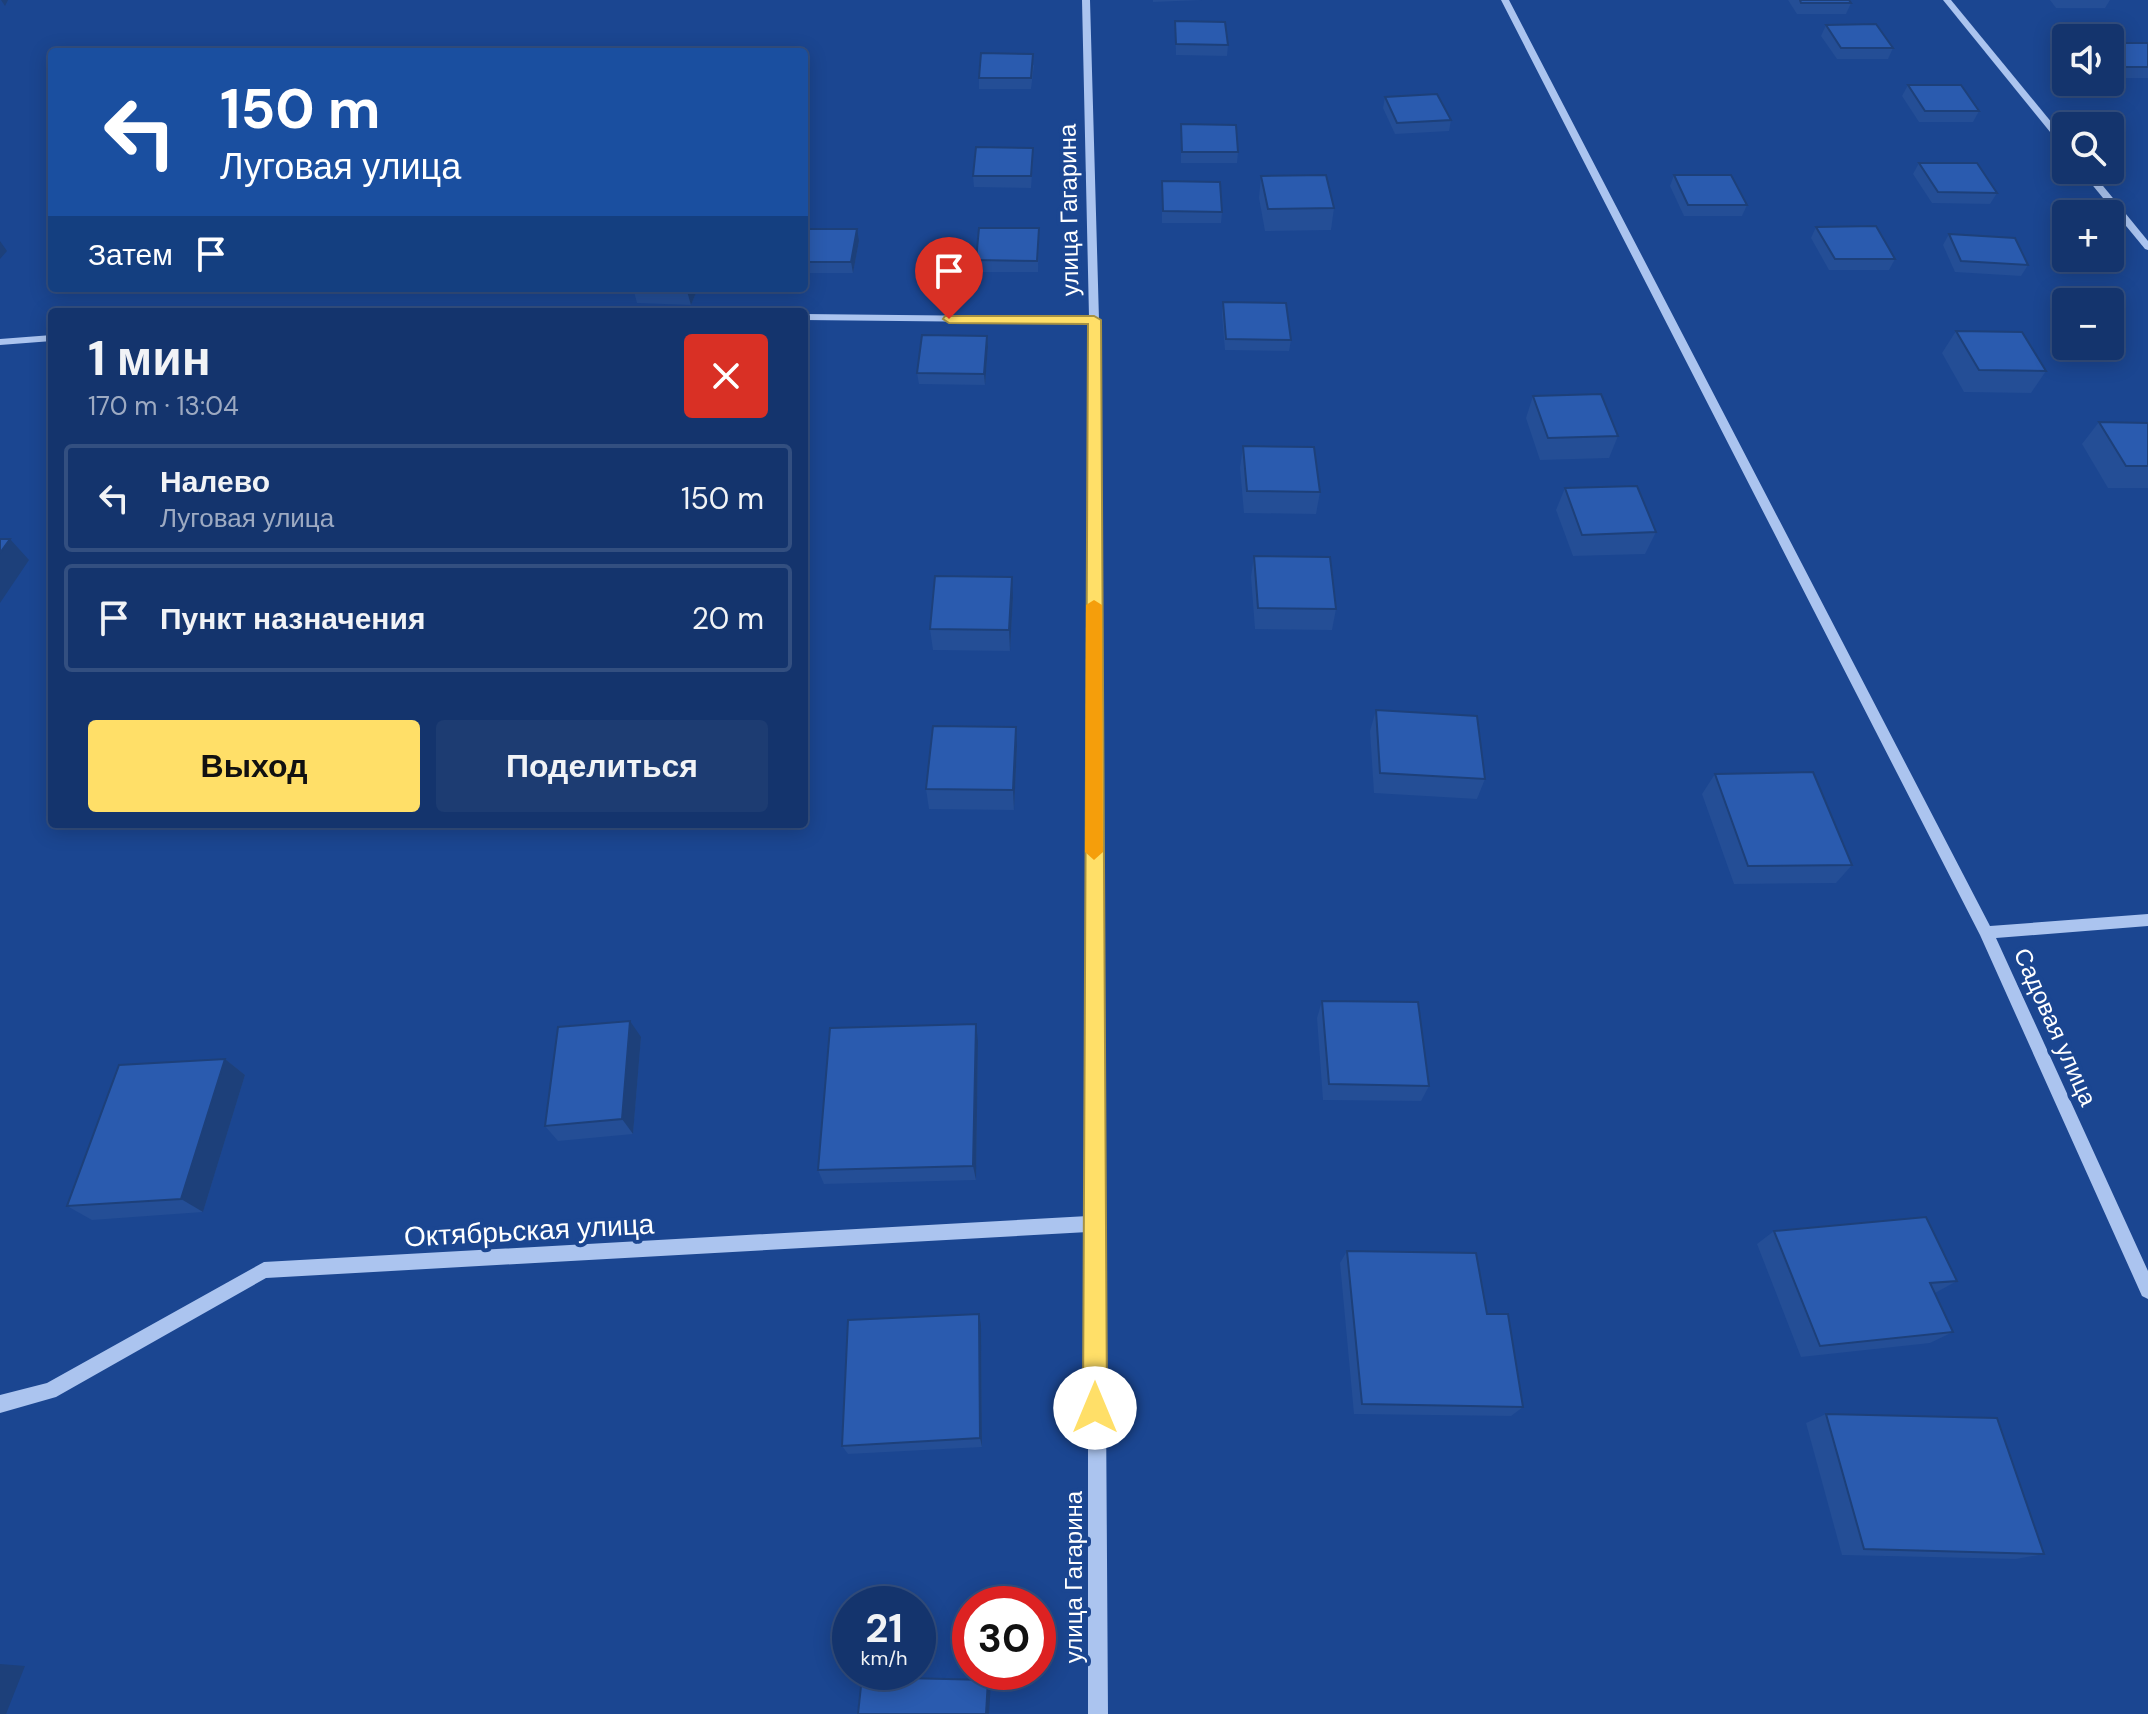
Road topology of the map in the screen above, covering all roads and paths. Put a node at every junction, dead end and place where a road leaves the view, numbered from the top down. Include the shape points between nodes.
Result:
1 (1086, 0) edge
2 (1505, 0) edge
3 (1947, 0) edge
4 (2052, 129) edge
5 (2096, 184) edge
6 (2148, 247) edge
7 (808, 317) edge
8 (1094, 320) junction
9 (48, 338) edge
10 (0, 342) edge
11 (2148, 920) edge
12 (1986, 933) junction
13 (1094, 1224) junction
14 (2148, 1290) edge
15 (0, 1404) edge
16 (1098, 1714) edge

1 - 8 street, улица Гагарина
2 - 12 street
3 - 4 street
5 - 6 street
7 - 8 street
8 - 13 street, улица Гагарина
9 - 10 street
11 - 12 street, Садовая улица
12 - 14 street, Садовая улица
13 - 15 street, Октябрьская улица via 264,1270 50,1391
13 - 16 street, улица Гагарина

